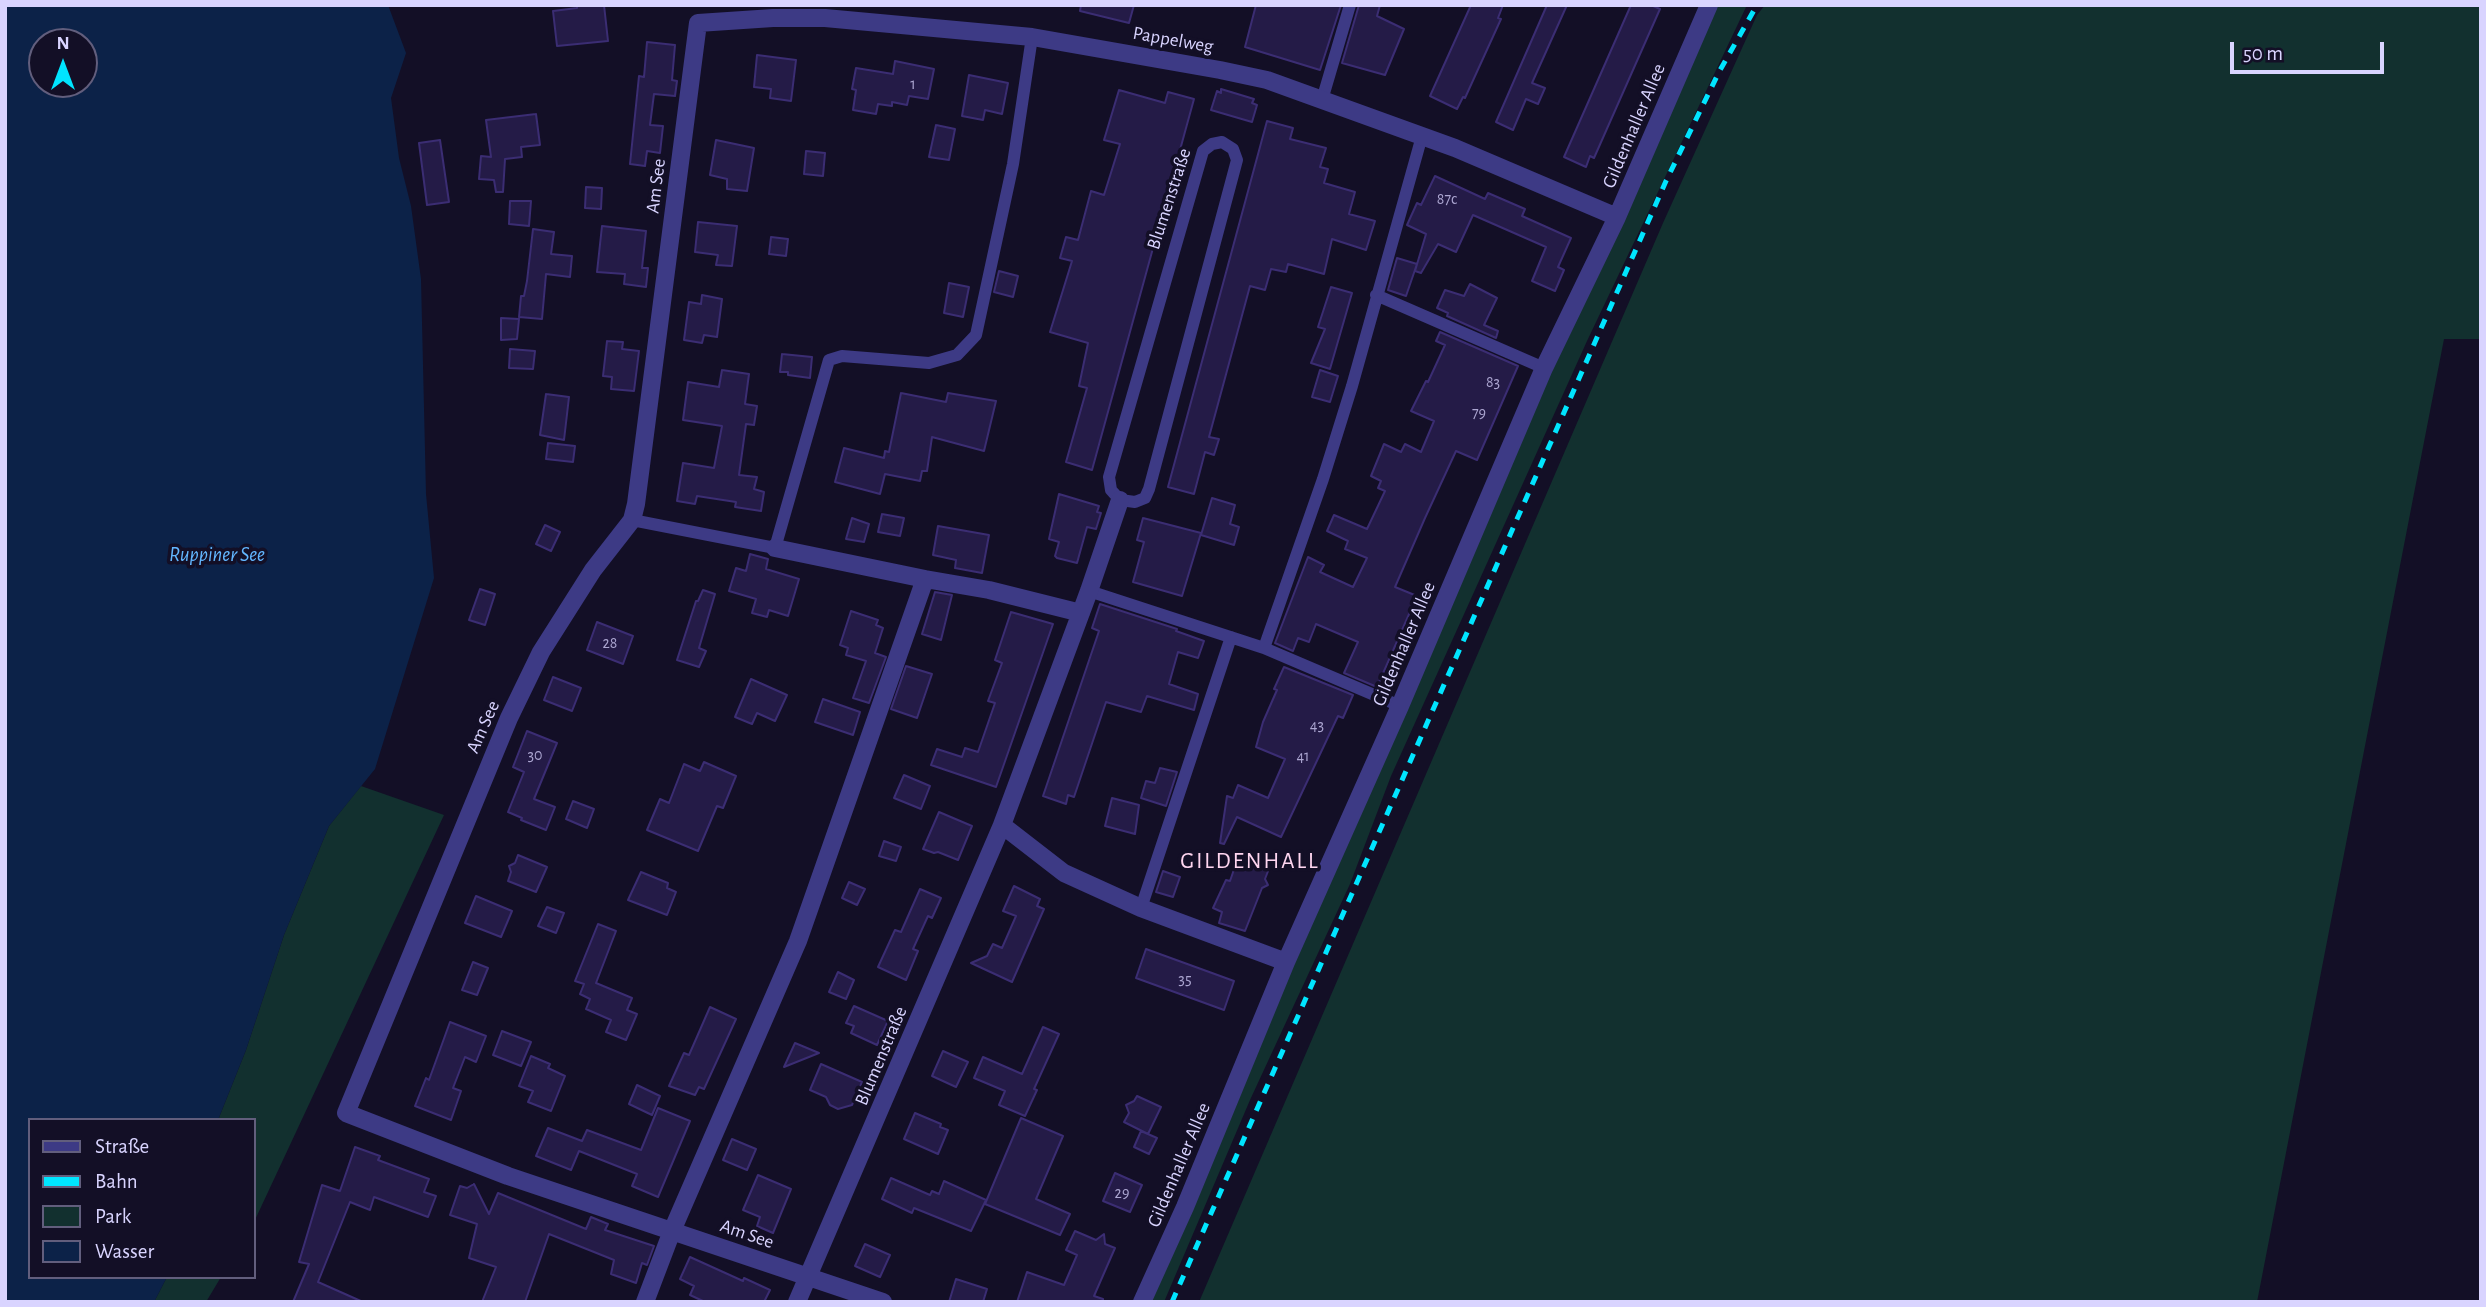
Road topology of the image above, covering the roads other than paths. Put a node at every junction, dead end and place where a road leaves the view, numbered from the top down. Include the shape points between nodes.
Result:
1 (1350, 5) edge
2 (1709, 5) edge
3 (698, 23) joint
4 (1032, 37) junction
5 (1322, 100) junction
6 (1422, 136) junction
7 (1617, 217) junction
8 (1376, 295) junction
9 (1544, 368) junction
10 (1120, 500) junction
11 (632, 520) junction
12 (775, 548) junction
13 (925, 579) junction
14 (1090, 591) junction
15 (1081, 613) junction
16 (1231, 637) junction
17 (1264, 648) junction
18 (1400, 706) junction
19 (1002, 825) junction
20 (1141, 908) junction
21 (1286, 962) junction
22 (672, 1231) junction
23 (808, 1277) junction
24 (645, 1302) edge
25 (797, 1302) edge
26 (883, 1302) edge
27 (1142, 1302) edge

1 - 5 lane
2 - 7 street, Gildenhaller Allee
3 - 4 street, Pappelweg via 825,18
3 - 11 street, Am See
4 - 5 street, Pappelweg via 1220,69
4 - 12 lane via 1013,164 976,335 957,355 929,363 842,356 829,360
5 - 6 street, Pappelweg
6 - 7 street, Pappelweg
6 - 8 lane
7 - 9 street, Gildenhaller Allee
8 - 9 lane
8 - 17 lane via 1323,479
9 - 18 street, Gildenhaller Allee
10 - 10 lane, Blumenstraße via 1135,502 1145,498 1149,489 1237,160 1233,149 1222,142 1203,151 1113,464 1111,489
10 - 14 street, Blumenstraße
11 - 12 lane
11 - 22 street, Am See via 593,570 541,652 509,718 346,1113 508,1176
12 - 13 street
13 - 15 street
13 - 22 street via 799,941
14 - 15 street, Blumenstraße
14 - 16 lane
15 - 19 street, Blumenstraße
16 - 17 lane
16 - 20 lane
17 - 18 lane
18 - 21 street, Gildenhaller Allee
19 - 20 street via 1064,873
19 - 23 street, Blumenstraße
20 - 21 street
21 - 27 street, Gildenhaller Allee
22 - 23 street, Am See
22 - 24 street
23 - 25 street, Blumenstraße
23 - 26 street, Am See

